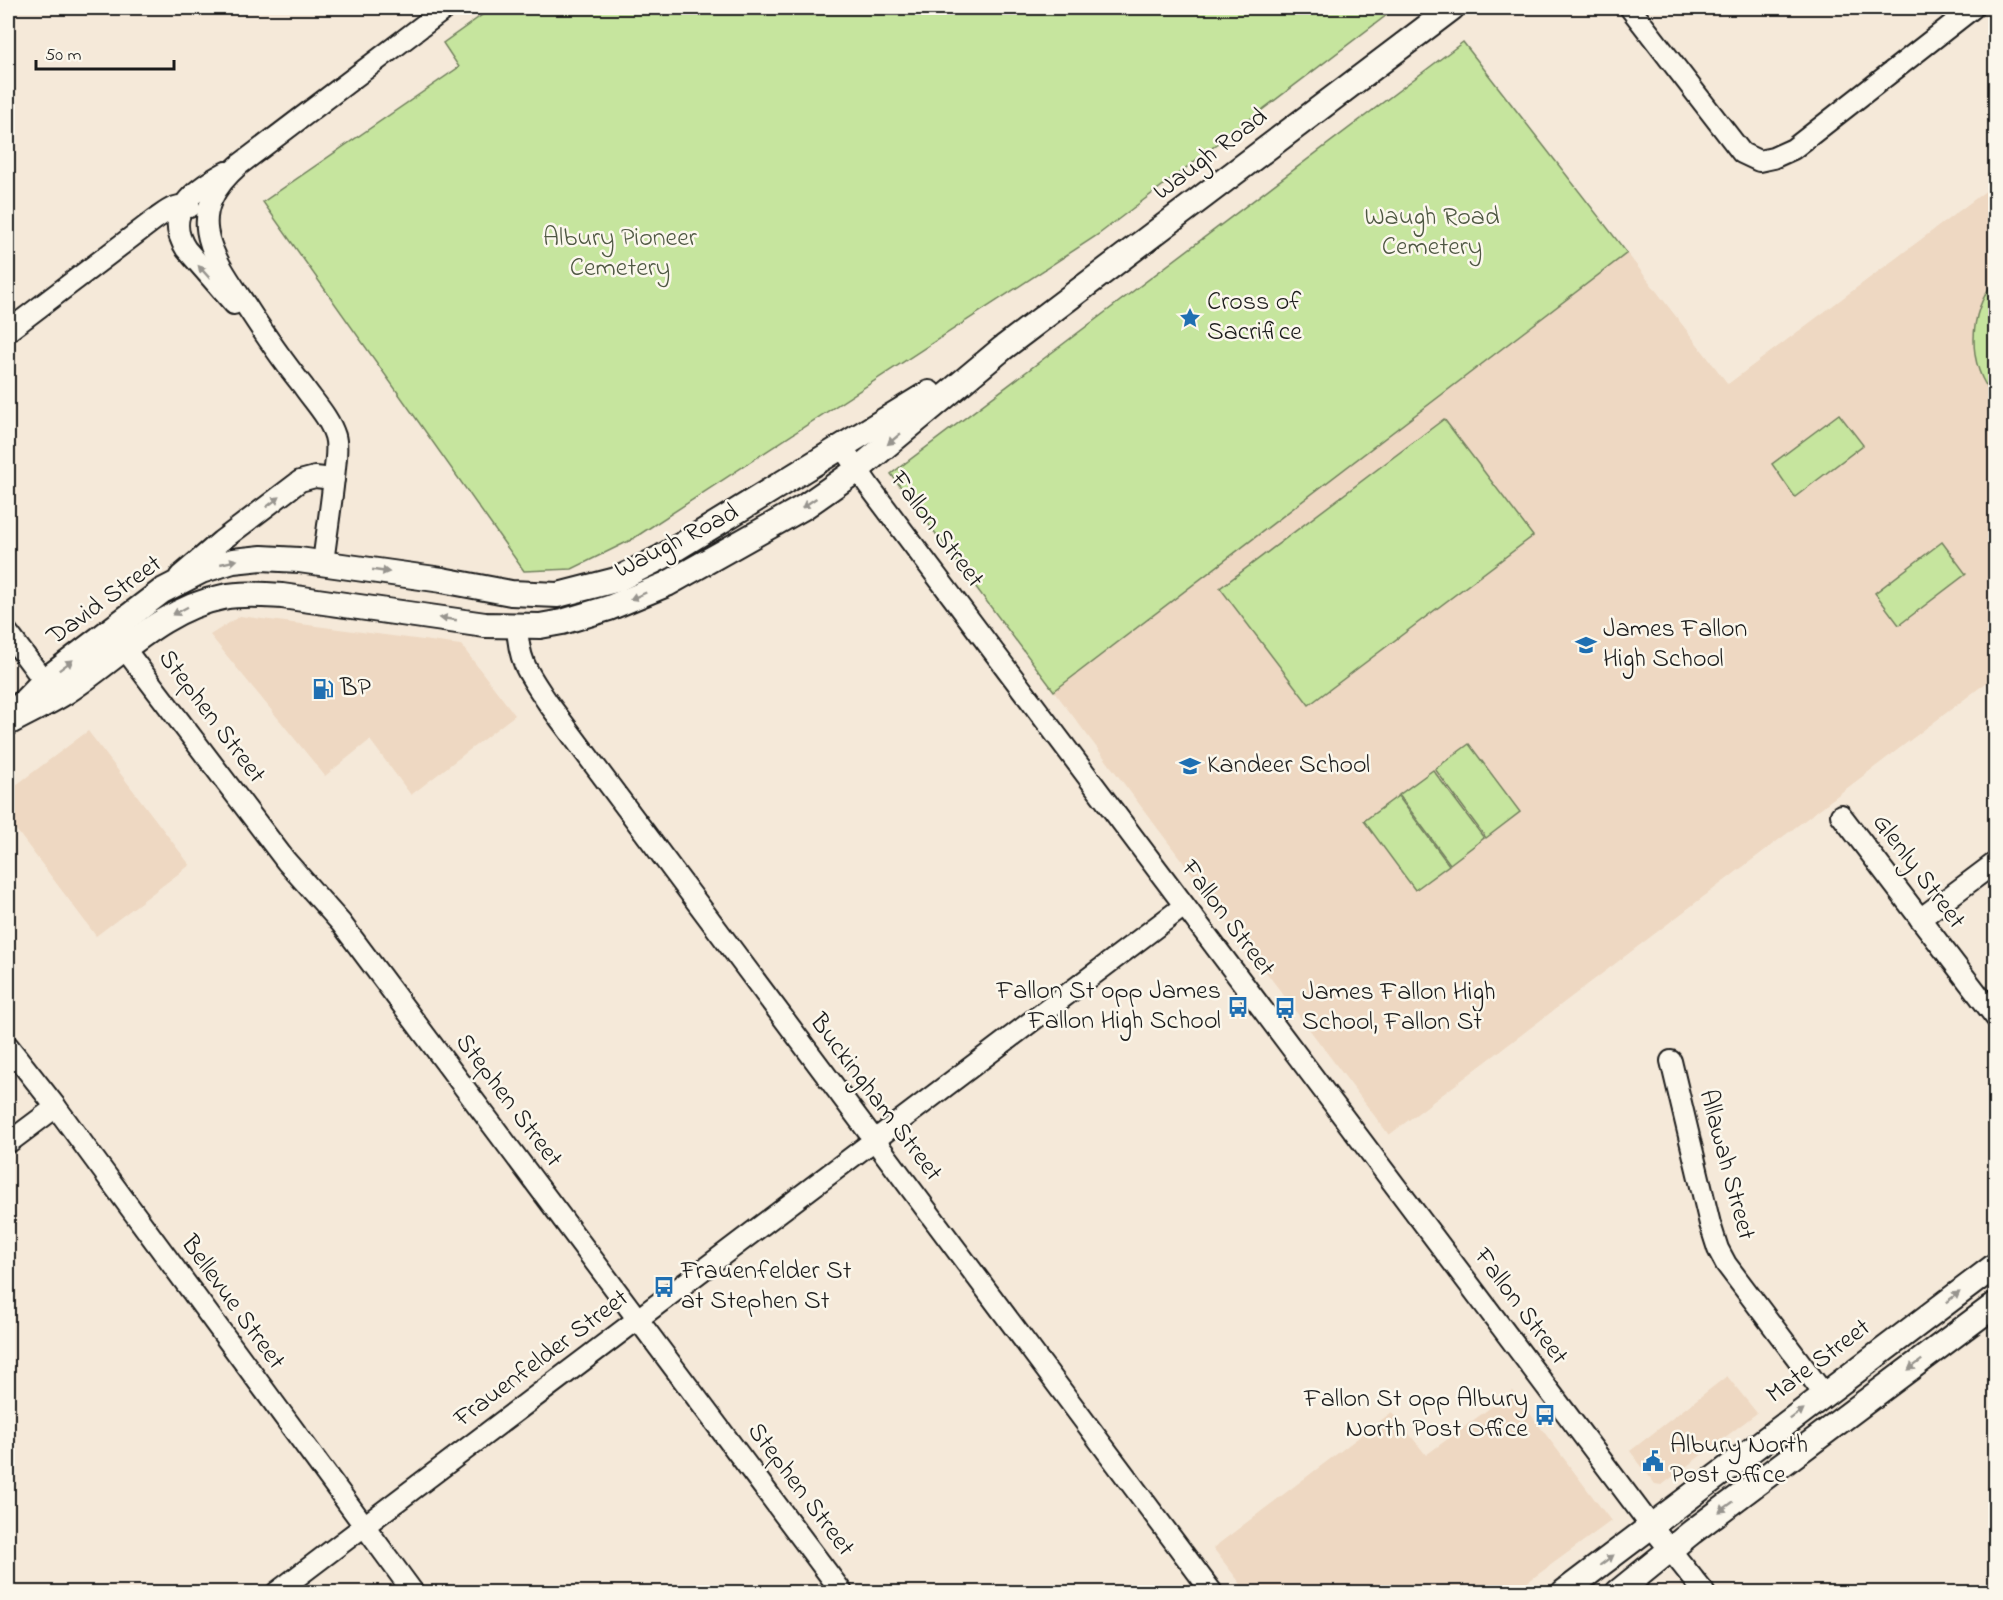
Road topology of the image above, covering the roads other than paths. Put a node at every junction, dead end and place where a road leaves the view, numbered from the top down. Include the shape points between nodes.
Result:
1 (446, 8) edge
2 (1452, 8) edge
3 (1630, 8) edge
4 (1973, 8) edge
5 (239, 165) junction
6 (184, 205) junction
7 (208, 213) junction
8 (8, 331) edge
9 (272, 346) junction
10 (1003, 348) junction
11 (842, 447) junction
12 (857, 470) junction
13 (334, 479) junction
14 (323, 563) junction
15 (162, 591) junction
16 (319, 601) junction
17 (517, 626) junction
18 (8, 633) edge
19 (124, 648) junction
20 (44, 681) junction
21 (8, 721) edge
22 (1841, 815) dead end
23 (1995, 862) edge
24 (1184, 906) junction
25 (1920, 918) junction
26 (1995, 1018) edge
27 (8, 1046) edge
28 (1671, 1061) dead end
29 (56, 1107) junction
30 (874, 1141) junction
31 (8, 1143) edge
32 (1995, 1265) edge
33 (1995, 1304) edge
34 (639, 1320) junction
35 (1824, 1394) junction
36 (363, 1526) junction
37 (1651, 1526) junction
38 (1670, 1551) junction
39 (277, 1593) edge
40 (413, 1593) edge
41 (842, 1593) edge
42 (1212, 1593) edge
43 (1564, 1593) edge
44 (1618, 1593) edge
45 (1704, 1593) edge

1 - 5 street
2 - 10 main road, Waugh Road
3 - 4 street via 1742,153 1759,161 1793,149
5 - 6 street via 194,192
5 - 7 street via 217,189
6 - 7 street
6 - 8 street via 174,206 154,219
9 -> 6 street via 181,242 178,228
7 - 9 street via 208,238 214,256
9 - 13 street via 332,428 337,445
10 - 11 main road, Waugh Road
10 -> 12 main road, Waugh Road
11 - 12 street, Fallon Street
14 -> 11 main road, Waugh Road via 511,593 558,595 616,580 662,557
12 -> 17 main road, Waugh Road via 804,507 667,584 562,622
12 - 24 street, Fallon Street
13 - 14 street
15 -> 13 street via 300,481 315,477
15 -> 14 main road, David Street via 201,571 233,561 283,558
14 - 16 main road
20 -> 15 main road, David Street
17 -> 16 main road, Waugh Road via 485,625
16 -> 19 main road, David Street via 250,594 203,601 164,620
17 - 30 street, Buckingham Street via 526,670 548,703
18 - 20 street
19 - 21 main road, David Street via 64,693
19 - 34 street, Stephen Street via 286,861 341,923
20 - 21 main road, David Street
22 - 25 street, Glenly Street
23 - 25 street
24 - 30 street, Frauenfelder Street
24 - 37 street, Fallon Street
25 - 26 street, Glenly Street
27 - 29 street, Bellevue Street
28 - 35 street, Allawah Street via 1718,1249
29 - 31 street
29 - 36 street, Bellevue Street
30 - 34 street, Frauenfelder Street
30 - 42 street, Buckingham Street
35 -> 32 main road, Mate Street
33 -> 38 main road
34 - 36 street, Frauenfelder Street
34 - 41 street, Stephen Street
37 -> 35 main road, Mate Street
36 - 39 street, Frauenfelder Street
36 - 40 street, Bellevue Street
37 - 38 street, Fallon Street
43 -> 37 main road, Mate Street
38 - 44 main road
38 - 45 street, Fallon Street

